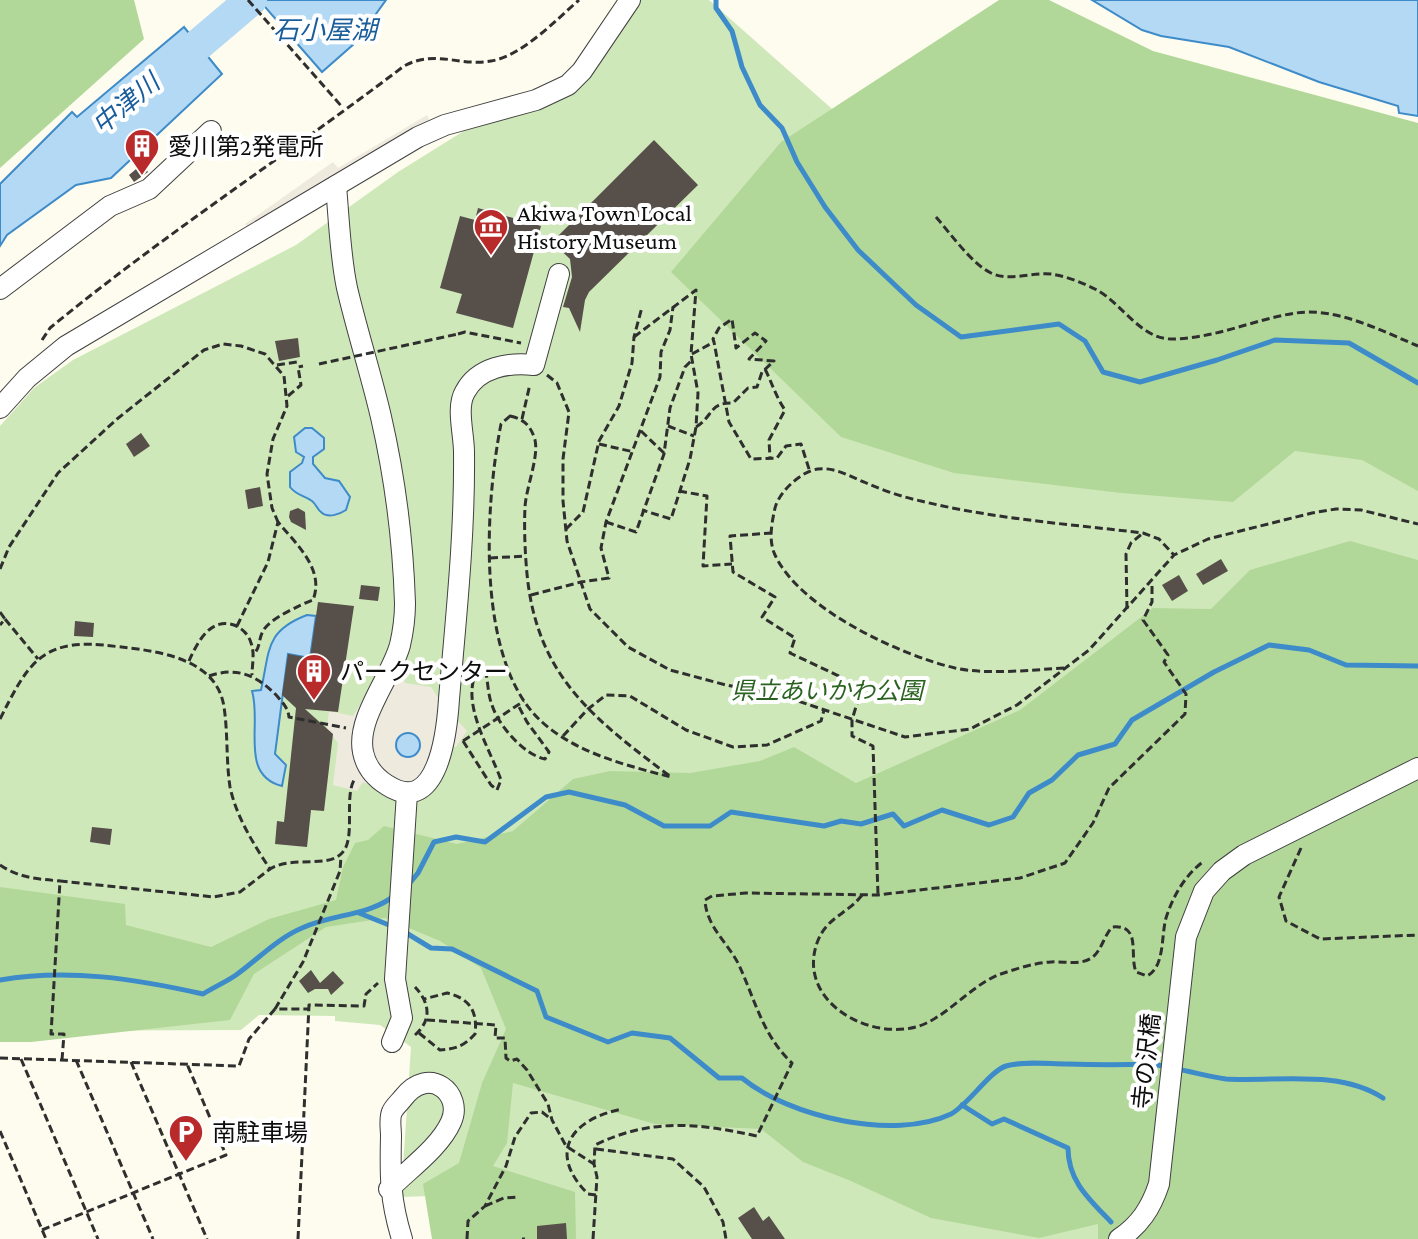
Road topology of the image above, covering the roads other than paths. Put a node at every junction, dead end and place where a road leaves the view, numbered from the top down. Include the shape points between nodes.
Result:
1 (630, 0) edge
2 (211, 131) dead end
3 (336, 186) junction
4 (559, 274) dead end
5 (0, 289) edge
6 (0, 408) edge
7 (1418, 768) edge
8 (407, 793) junction
9 (392, 1042) dead end
10 (389, 1189) junction
11 (402, 1239) edge
12 (1119, 1239) edge

1 - 3 street via 568,85 536,100 445,125
2 - 5 street via 149,189 110,206
3 - 6 street via 66,346
3 - 8 street via 347,285 398,509 405,607 400,646 364,727 362,749 377,779
4 - 8 street via 536,356 497,366 464,393 455,738 423,788
7 - 12 street, 寺の沢橋 via 1244,855 1204,891 1186,937 1155,1197
8 - 9 street via 396,972 402,1018
10 - 10 street via 391,1113 412,1086 427,1081 454,1101 451,1123
10 - 11 street

